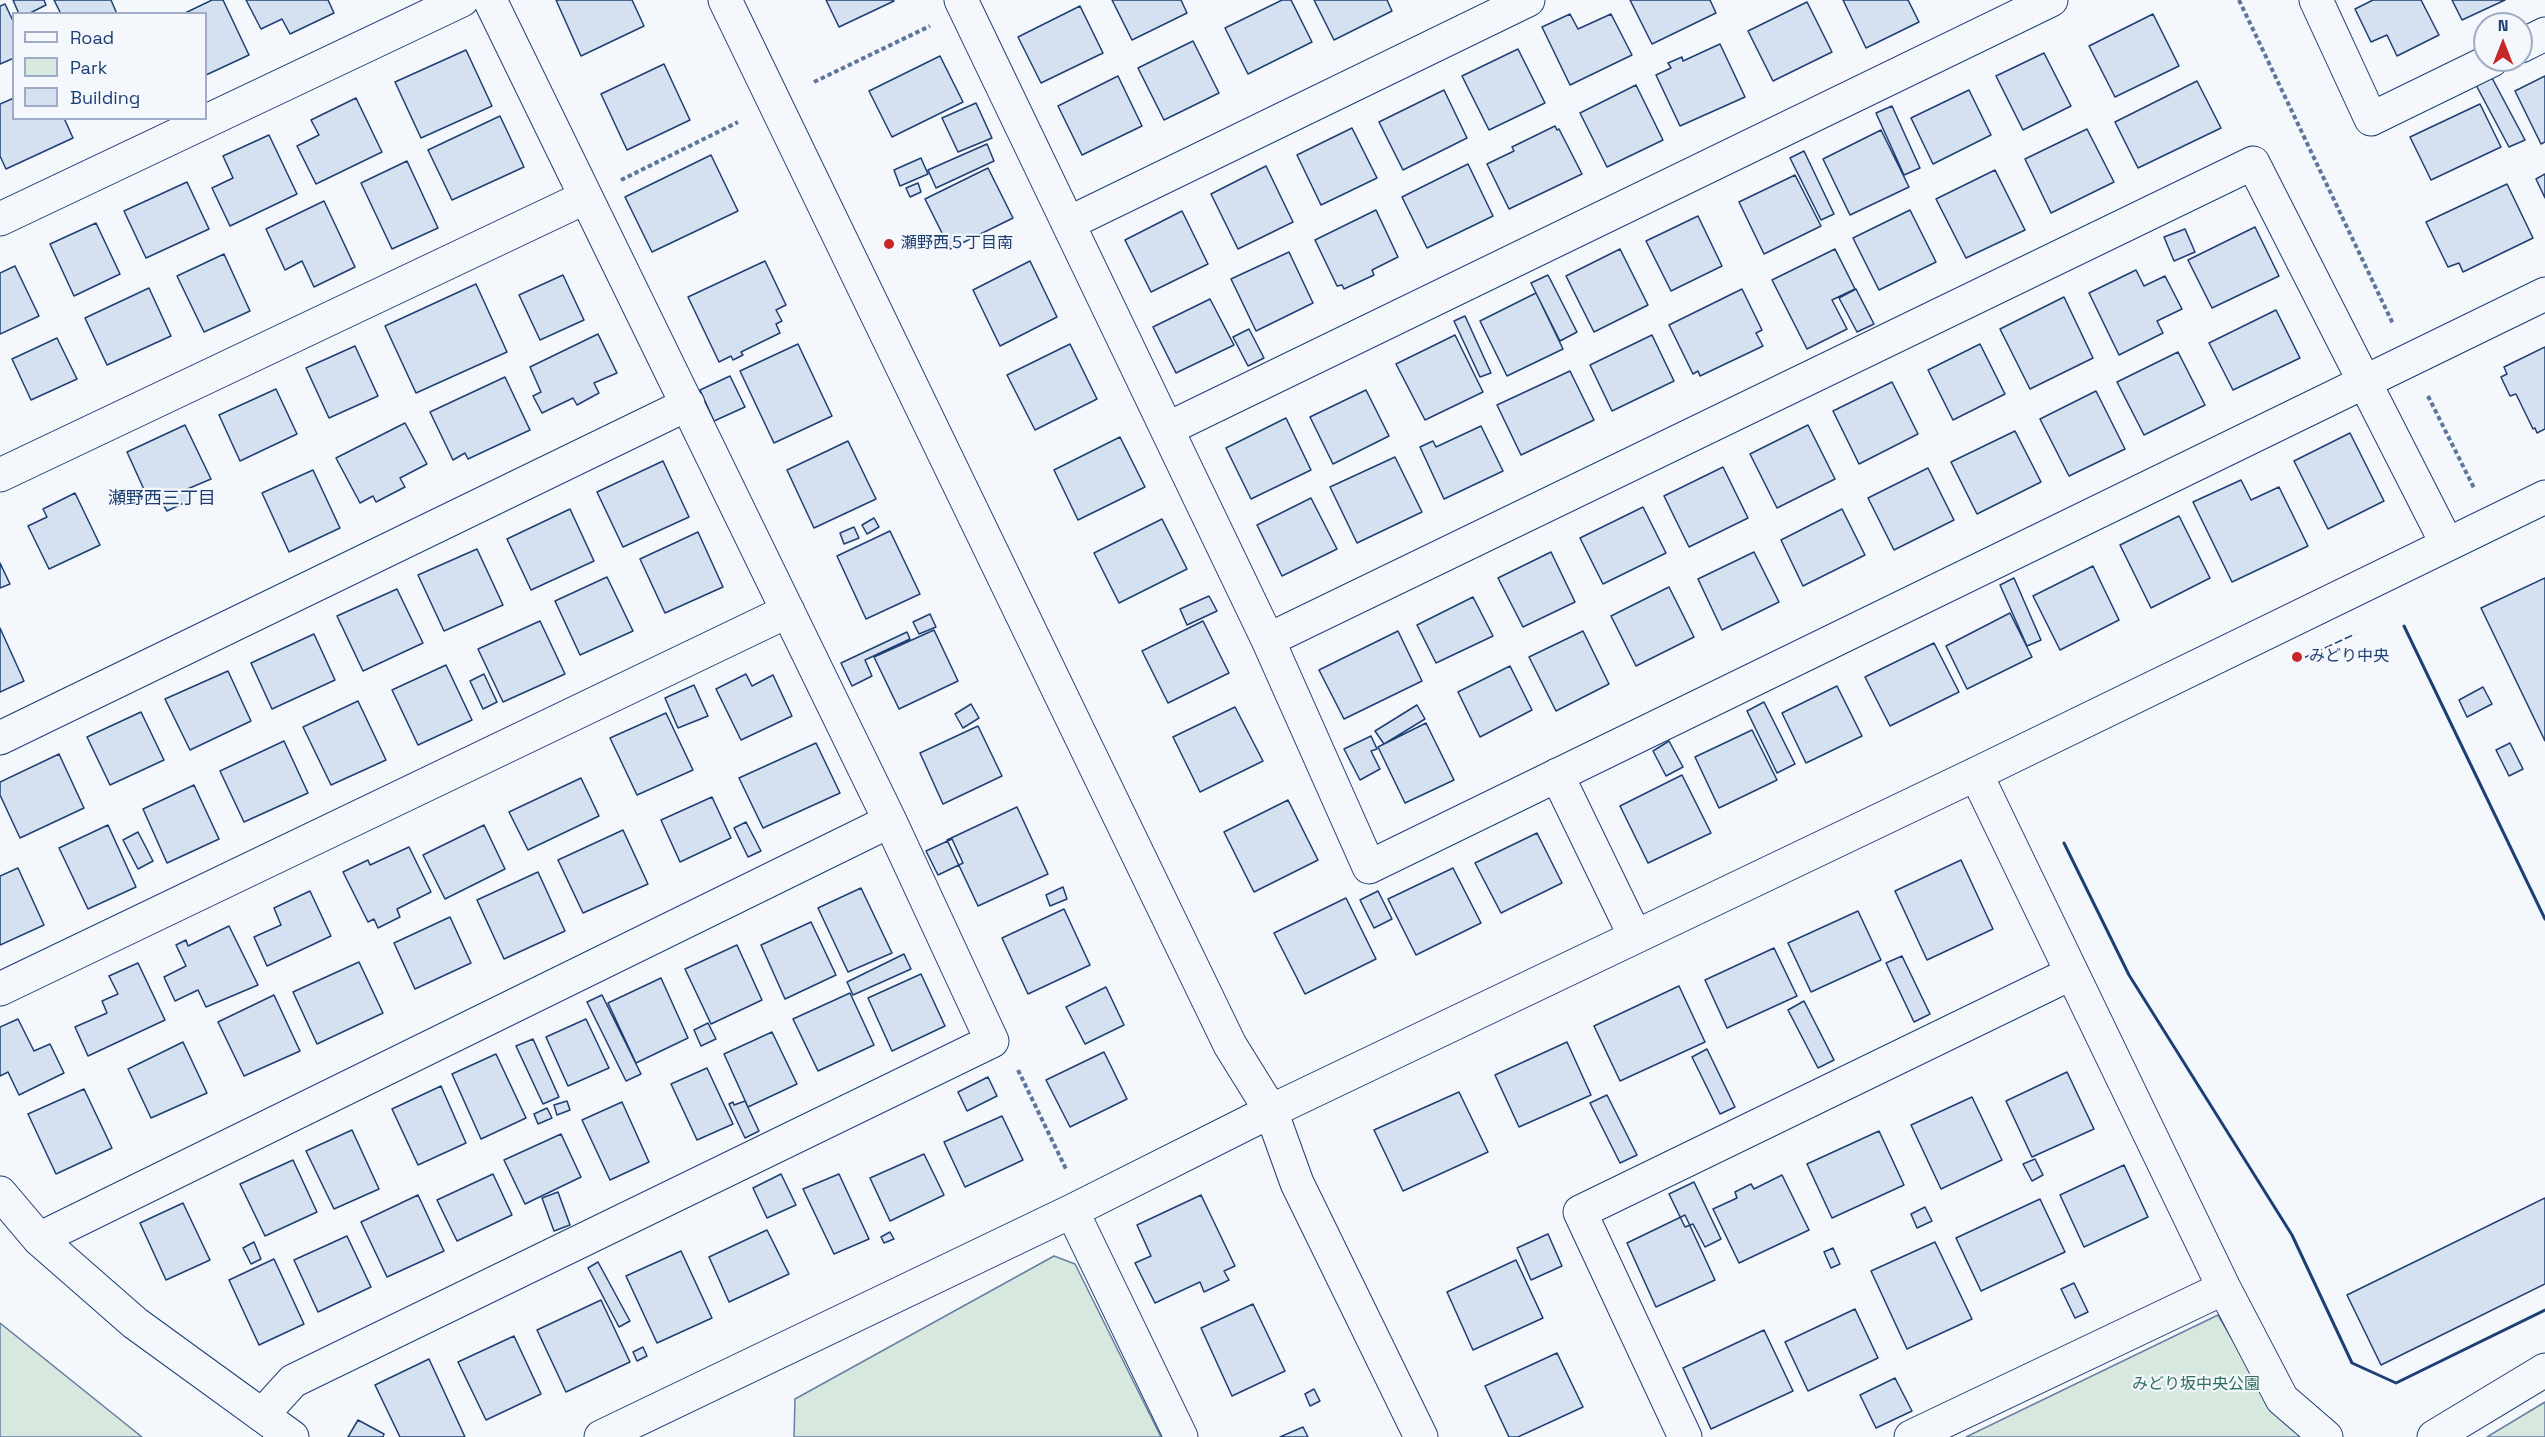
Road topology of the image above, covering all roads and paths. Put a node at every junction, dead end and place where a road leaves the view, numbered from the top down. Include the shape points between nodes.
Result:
1 (462, 0) edge
2 (490, 0) edge
3 (725, 0) edge
4 (1528, 0) edge
5 (2051, 0) edge
6 (2239, 0) edge
7 (2316, 0) edge
8 (970, 3) edge
9 (2473, 69) edge
10 (814, 82) dead end
11 (739, 122) dead end
12 (586, 196) junction
13 (0, 219) edge
14 (1068, 223) junction
15 (2545, 294) edge
16 (2396, 331) dead end
17 (2364, 382) junction
18 (2424, 387) dead end
19 (688, 404) junction
20 (1167, 429) junction
21 (0, 476) edge
22 (2476, 492) dead end
23 (2545, 497) edge
24 (2447, 544) junction
25 (788, 611) junction
26 (1268, 640) junction
27 (0, 738) edge
28 (1976, 774) junction
29 (1557, 775) junction
30 (891, 821) junction
31 (1635, 936) junction
32 (2072, 973) junction
33 (0, 989) edge
34 (993, 1041) junction
35 (1271, 1111) junction
36 (1070, 1177) dead end
37 (0, 1193) edge
38 (1072, 1211) junction
39 (39, 1239) junction
40 (2224, 1288) junction
41 (2545, 1370) edge
42 (262, 1415) junction
43 (292, 1437) edge
44 (601, 1437) edge
45 (1181, 1437) edge
46 (1421, 1437) edge
47 (1685, 1437) edge
48 (1911, 1437) edge
49 (2326, 1437) edge
50 (2434, 1437) edge

1 - 13 street
2 - 12 street
3 - 35 street via 1230,1045
4 - 14 street
5 - 20 street
6 - 16 path
7 - 9 street via 2371,119
8 - 10 path
8 - 14 street
11 - 12 path
12 - 19 street
12 - 21 street
14 - 20 street
15 - 17 street
17 - 24 street
17 - 26 street via 2253,163
17 - 29 street
18 - 22 path
19 - 25 street
19 - 27 street
20 - 26 street
23 - 24 street
24 - 28 street
25 - 30 street
25 - 33 street
26 - 29 street via 1369,867
28 - 31 street
28 - 32 street
29 - 31 street
30 - 34 street
30 - 39 street
31 - 35 street
32 - 40 street
32 - 47 street via 1580,1212
34 - 36 path via 1012,1057
34 - 42 street via 293,1381
35 - 38 street
35 - 46 street via 1297,1183
37 - 39 street
38 - 44 street
38 - 45 street
39 - 42 street via 135,1323
40 - 48 street
40 - 49 street via 2282,1399
41 - 50 street
42 - 43 street

